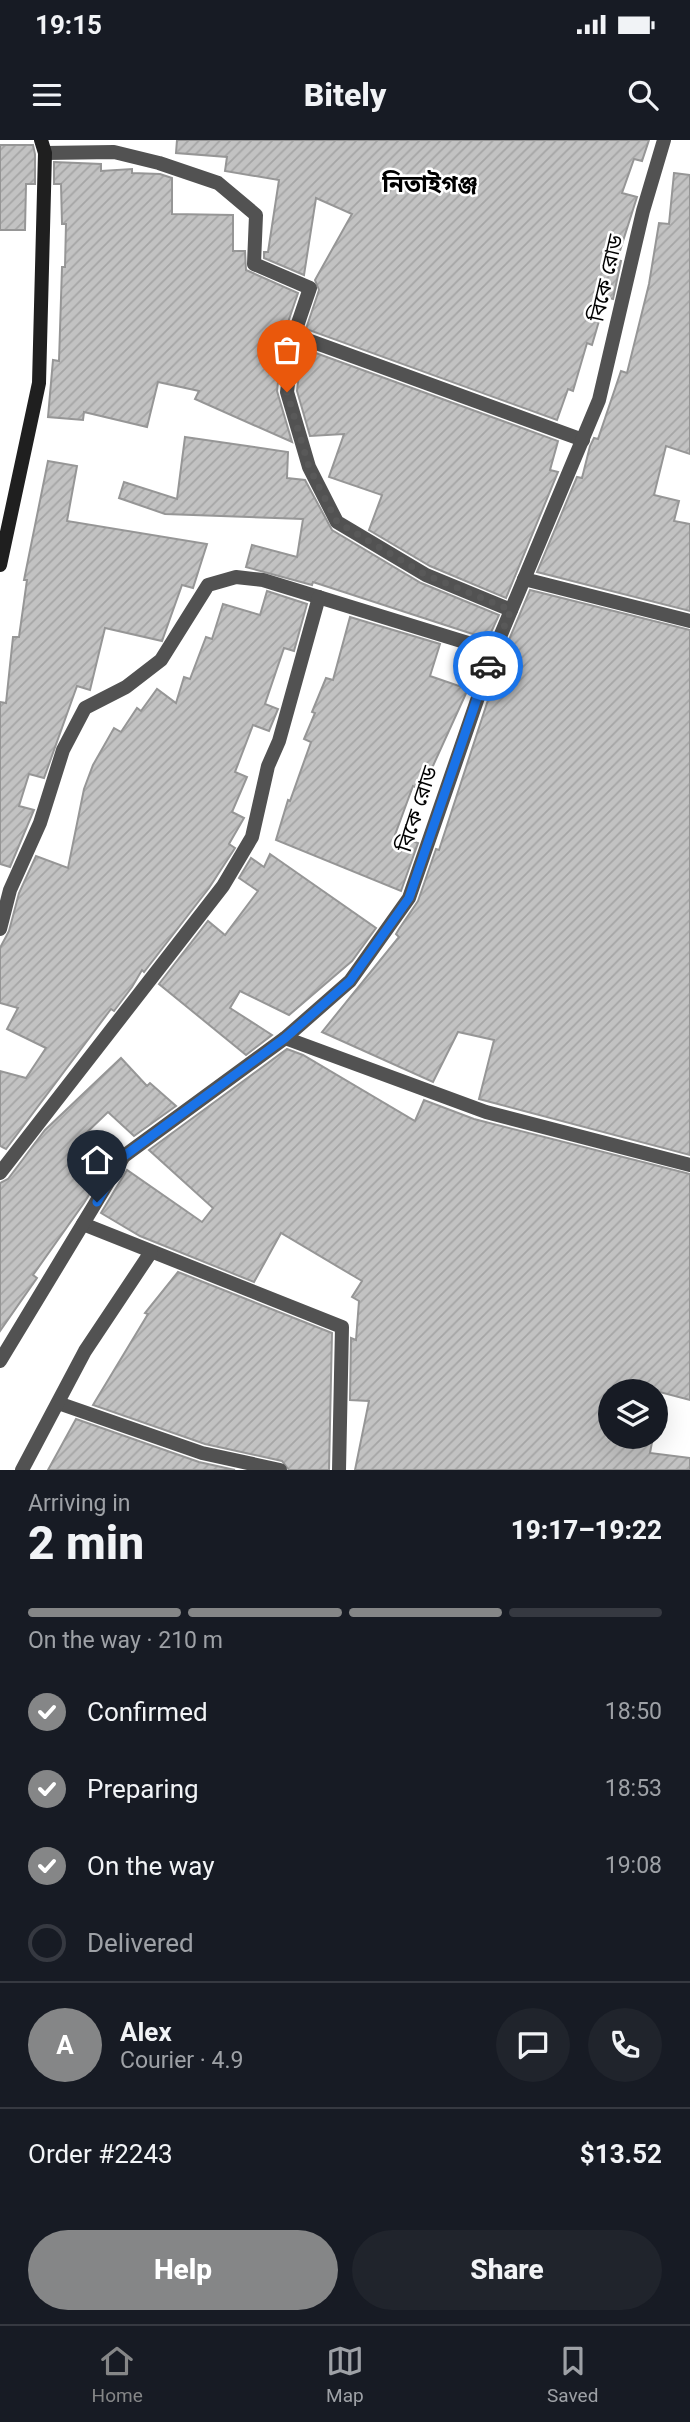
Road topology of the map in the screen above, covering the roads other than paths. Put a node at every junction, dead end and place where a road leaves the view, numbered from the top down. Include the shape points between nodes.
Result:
1 (664, 140) edge
2 (43, 147) edge
3 (294, 335) junction
4 (583, 440) junction
5 (0, 563) edge
6 (524, 579) junction
7 (319, 597) junction
8 (511, 610) junction
9 (690, 621) edge
10 (494, 651) junction
11 (0, 929) edge
12 (285, 1038) junction
13 (690, 1164) edge
14 (0, 1173) edge
15 (83, 1224) junction
16 (151, 1252) junction
17 (0, 1361) edge
18 (58, 1403) junction
19 (22, 1470) edge
20 (280, 1470) edge
21 (339, 1470) edge

1 - 4 street, বিকে রোড via 599,400
2 - 3 street via 114,152 218,183 256,215 254,264 310,288
2 - 5 main road via 39,383
3 - 4 street
3 - 8 street via 287,392 309,467 337,522 426,575
4 - 6 street, বিকে রোড
6 - 8 street, বিকে রোড
6 - 9 street
7 - 10 street
7 - 11 street via 236,577 208,585 161,660 126,687 85,708 63,750 40,823 10,890
7 - 14 street via 268,766 252,837 223,886
8 - 10 street, বিকে রোড
10 - 12 street, বিকে রোড via 409,898 350,981
12 - 13 street via 486,1112
12 - 15 street, বিকে রোড via 124,1156
15 - 16 street
15 - 17 street, বিকে রোড
16 - 18 street via 85,1351
16 - 21 street via 341,1328
18 - 19 street
18 - 20 street via 202,1453

